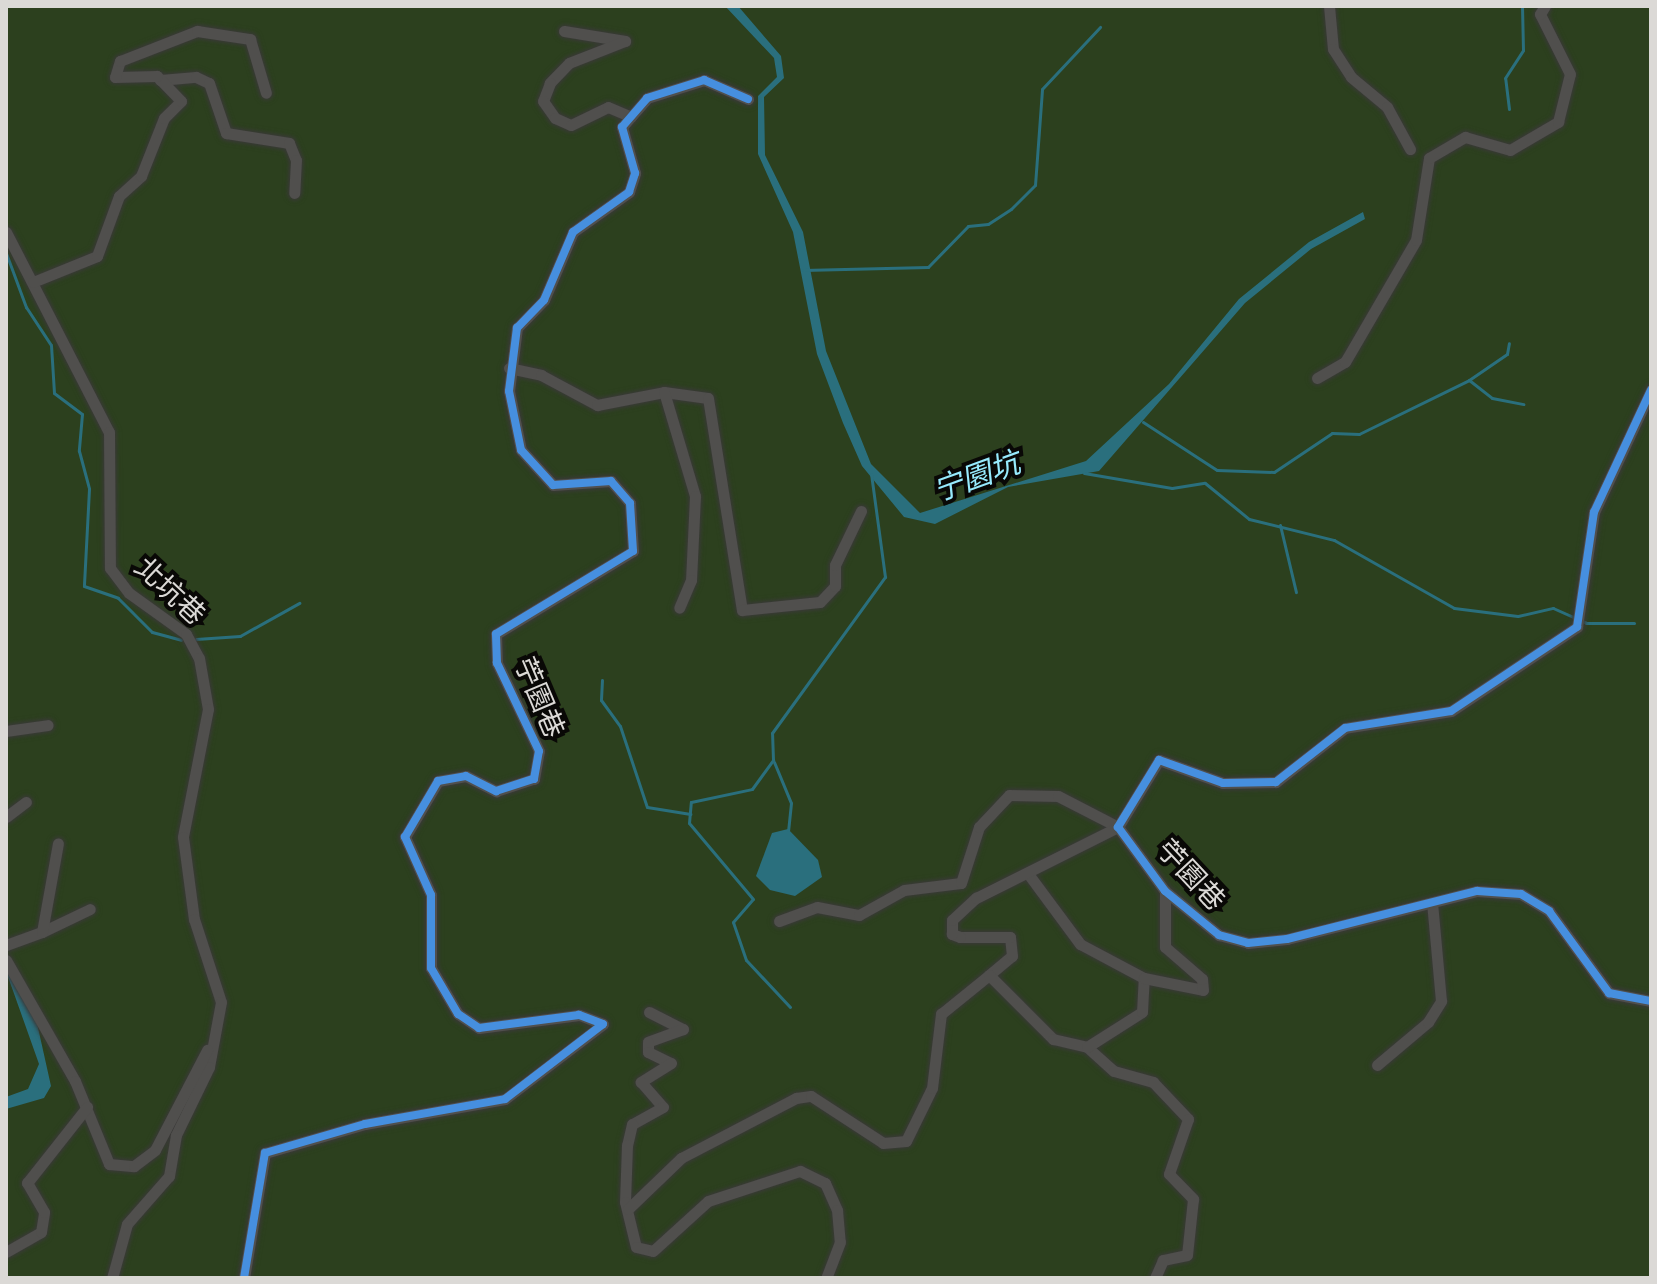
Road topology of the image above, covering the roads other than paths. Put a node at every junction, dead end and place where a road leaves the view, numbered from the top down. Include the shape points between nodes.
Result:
1 (1329, 6) edge
2 (1545, 6) edge
3 (564, 31) dead end
4 (160, 80) junction
5 (266, 93) dead end
6 (748, 99) dead end
7 (631, 117) junction
8 (1410, 149) dead end
9 (294, 193) dead end
10 (6, 232) edge
11 (33, 282) junction
12 (509, 368) junction
13 (1317, 378) dead end
14 (1651, 390) edge
15 (664, 392) junction
16 (861, 511) dead end
17 (679, 608) dead end
18 (48, 725) dead end
19 (6, 731) edge
20 (26, 802) dead end
21 (6, 817) edge
22 (1118, 827) junction
23 (58, 843) dead end
24 (1029, 875) junction
25 (1165, 891) junction
26 (1432, 903) junction
27 (90, 909) dead end
28 (779, 921) dead end
29 (42, 932) junction
30 (6, 945) edge
31 (6, 960) edge
32 (989, 975) junction
33 (1144, 978) junction
34 (1651, 1001) edge
35 (649, 1012) dead end
36 (1087, 1047) junction
37 (207, 1049) junction
38 (1377, 1065) dead end
39 (87, 1107) junction
40 (628, 1209) junction
41 (6, 1252) edge
42 (112, 1278) edge
43 (244, 1278) edge
44 (826, 1278) edge
45 (1155, 1278) edge

1 - 8 street via 1333,49 1351,77 1387,107
2 - 13 street via 1540,14 1570,74 1558,122 1510,150 1465,137 1429,158 1416,240 1345,362
3 - 7 street via 625,41 569,63 550,83 543,101 555,118 571,125 608,107
4 - 5 street via 115,77 135,50 197,31 250,39
4 - 9 street via 196,77 209,83 226,133 289,143 296,160
4 - 11 street via 181,101 164,118 141,176 119,196 97,256
6 - 7 street via 704,80 647,98
7 - 12 street, 苧園巷 via 622,127 635,173 629,192 573,232 544,300 517,328
10 - 11 street, 北坑巷
11 - 37 street, 北坑巷 via 109,432 110,568 129,593 186,634 199,658 208,709 183,837 194,919 221,1002
12 - 15 street via 541,375 597,405
12 - 43 street, 苧園巷 via 521,450 553,485 611,481 630,503 633,551 496,634 497,663 539,751 534,779 496,791 466,776 438,781 405,837 431,895 431,968 458,1014 479,1028 579,1015 603,1024 505,1099 365,1124 265,1153
14 - 22 street via 1594,512 1583,615 1577,627 1451,711 1345,728 1276,782 1223,783 1159,760
15 - 16 street via 708,398 742,610 820,602 835,586 835,565
15 - 17 street via 695,496 691,580
18 - 19 street
20 - 21 street
22 - 24 street
22 - 25 street, 苧園巷
22 - 28 street via 1058,796 1009,795 979,827 961,883 904,890 859,915 817,907
23 - 29 street
24 - 32 street via 976,898 952,920 952,934 960,937 1010,937 1012,956
24 - 33 street via 1080,944
25 - 26 street, 苧園巷 via 1204,928 1248,943
25 - 33 street via 1165,947 1202,979 1203,990
26 - 34 street, 苧園巷 via 1477,891 1521,894 1549,911 1609,993
26 - 38 street via 1441,1001 1428,1022
27 - 29 street
29 - 30 street
31 - 39 street, 北坑巷
32 - 36 street via 1053,1039
32 - 40 street via 941,1014 932,1088 906,1141 883,1143 811,1096 796,1098 681,1158
33 - 36 street via 1142,1012
35 - 40 street via 683,1029 648,1042 648,1052 670,1059 671,1067 641,1082 663,1107 632,1124
36 - 45 street via 1114,1071 1153,1082 1188,1119 1169,1174 1193,1199 1187,1255 1163,1260
37 - 39 street, 北坑巷 via 144,1162 109,1164
37 - 42 street, 北坑巷 via 209,1067 176,1135 169,1176 127,1224
39 - 41 street via 27,1183 44,1212 41,1232
40 - 44 street via 636,1247 653,1251 708,1201 800,1171 825,1183 837,1210 840,1242

